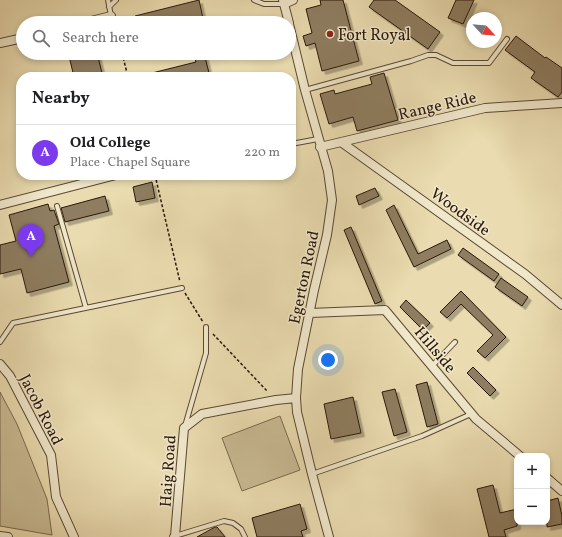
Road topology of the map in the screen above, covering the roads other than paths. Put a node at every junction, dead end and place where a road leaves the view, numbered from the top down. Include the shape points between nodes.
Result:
1 (108, 0) edge
2 (116, 0) edge
3 (254, 0) edge
4 (293, 0) edge
5 (283, 2) edge
6 (109, 7) junction
7 (111, 16) edge
8 (287, 16) edge
9 (507, 39) dead end
10 (16, 40) edge
11 (0, 43) edge
12 (296, 53) edge
13 (305, 90) junction
14 (562, 103) edge
15 (341, 142) junction
16 (319, 143) junction
17 (296, 144) edge
18 (97, 180) edge
19 (0, 205) edge
20 (57, 206) dead end
21 (182, 288) road end
22 (562, 305) edge
23 (86, 308) junction
24 (310, 313) junction
25 (206, 328) road end
26 (0, 342) edge
27 (455, 342) dead end
28 (0, 364) edge
29 (432, 366) junction
30 (296, 398) junction
31 (472, 414) junction
32 (184, 428) junction
33 (516, 453) edge
34 (312, 474) junction
35 (550, 481) edge
36 (562, 491) edge
37 (0, 536) edge
38 (175, 536) edge
39 (8, 537) edge
40 (74, 537) edge
41 (245, 537) edge
42 (328, 537) edge

1 - 6 lane
2 - 6 lane
3 - 5 lane via 264,4
4 - 5 street
5 - 8 street, Egerton Road
6 - 7 lane
9 - 13 lane via 489,63 453,63 436,55 428,55
10 - 11 street
12 - 13 street, Egerton Road
13 - 16 street, Egerton Road
14 - 15 street, Range Ride via 485,108
15 - 16 street, Range Ride
15 - 22 street, Woodside via 525,274
16 - 17 lane
16 - 24 street, Egerton Road via 328,171 332,200
18 - 19 street
20 - 23 lane
21 - 23 lane
23 - 26 lane via 13,324
24 - 29 street, Hillside via 385,310
24 - 30 street, Egerton Road via 298,369
25 - 32 lane via 206,353
27 - 29 lane
28 - 40 street, Jacob Road via 10,376 51,455 56,497
29 - 31 street, Hillside
30 - 32 street, Haig Road via 202,414
30 - 34 street, Egerton Road
31 - 33 street, Hillside
31 - 34 lane via 422,436
32 - 38 street, Haig Road
34 - 42 street, Egerton Road
35 - 36 street
37 - 39 street
38 - 41 lane via 224,521 233,523 241,529

